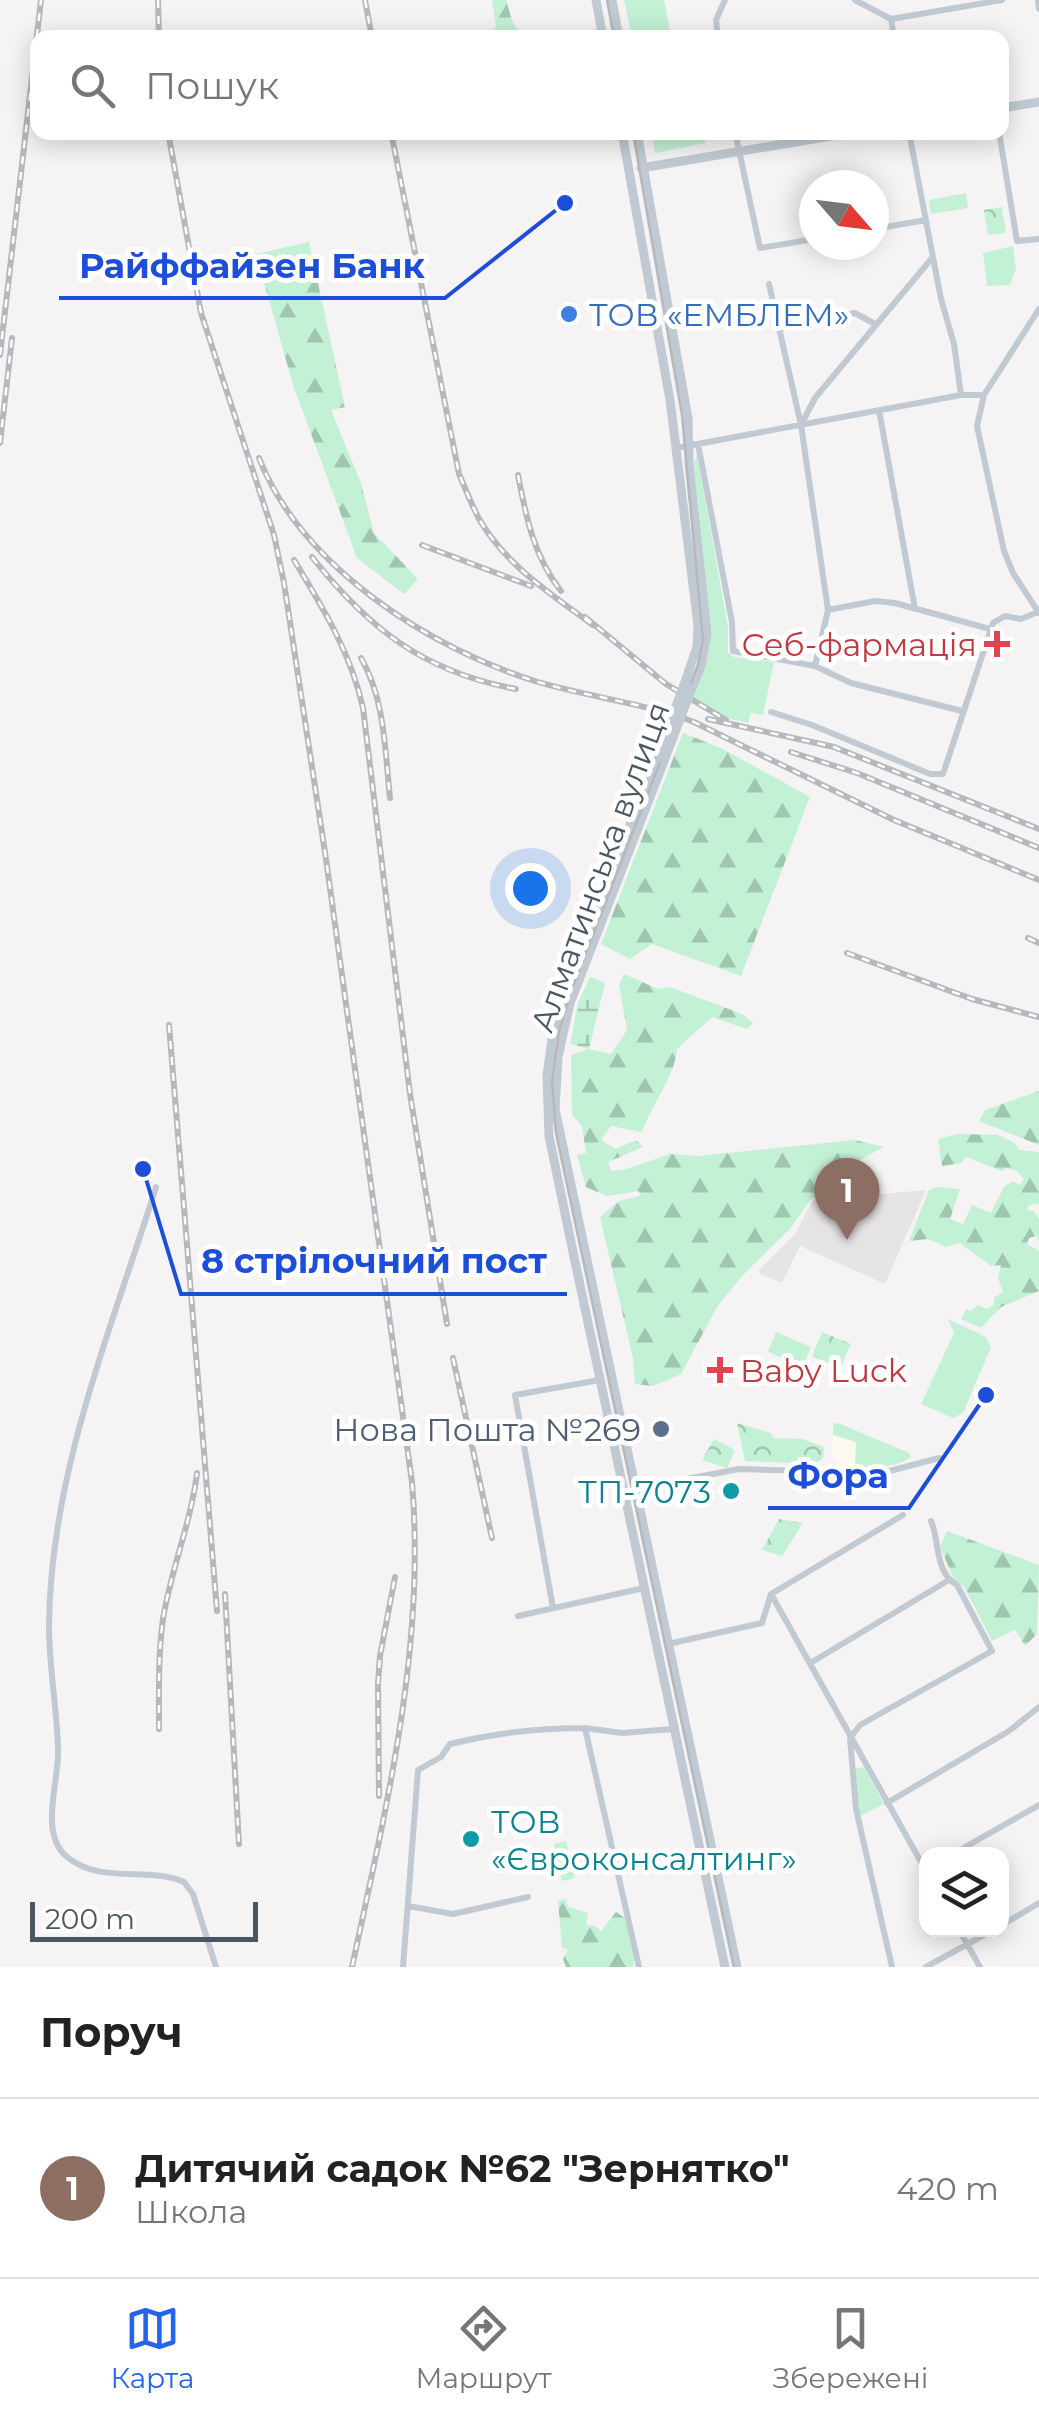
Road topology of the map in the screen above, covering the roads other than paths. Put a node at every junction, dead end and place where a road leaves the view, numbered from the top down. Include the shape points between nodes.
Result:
1 (596, 0) edge
2 (612, 0) edge
3 (725, 0) edge
4 (855, 0) edge
5 (1002, 0) edge
6 (1038, 0) edge
7 (1039, 9) edge
8 (891, 19) junction
9 (602, 30) edge
10 (618, 30) edge
11 (717, 30) edge
12 (893, 30) edge
13 (1039, 102) edge
14 (1009, 107) edge
15 (624, 140) edge
16 (639, 140) edge
17 (736, 140) edge
18 (806, 140) edge
19 (911, 140) edge
20 (999, 140) edge
21 (738, 151) junction
22 (644, 168) junction
23 (630, 170) junction
24 (926, 220) junction
25 (889, 226) edge
26 (1039, 239) edge
27 (799, 242) edge
28 (932, 257) junction
29 (769, 284) dead end
30 (1039, 308) edge
31 (876, 324) junction
32 (780, 328) junction
33 (961, 394) junction
34 (984, 395) junction
35 (879, 410) junction
36 (801, 425) junction
37 (694, 445) junction
38 (676, 448) junction
39 (915, 609) junction
40 (828, 610) junction
41 (1039, 612) edge
42 (990, 629) junction
43 (815, 666) junction
44 (688, 687) junction
45 (962, 711) junction
46 (771, 712) dead end
47 (660, 760) junction
48 (156, 1187) dead end
49 (600, 1380) junction
50 (940, 1458) dead end
51 (634, 1489) junction
52 (904, 1515) dead end
53 (931, 1521) dead end
54 (948, 1580) junction
55 (644, 1588) junction
56 (772, 1594) junction
57 (553, 1608) junction
58 (518, 1616) dead end
59 (668, 1644) junction
60 (812, 1662) junction
61 (1039, 1708) edge
62 (586, 1728) junction
63 (673, 1729) junction
64 (850, 1738) junction
65 (887, 1803) junction
66 (1039, 1805) edge
67 (965, 1847) edge
68 (919, 1859) edge
69 (528, 1897) dead end
70 (1039, 1903) edge
71 (408, 1906) junction
72 (1009, 1920) edge
73 (963, 1937) edge
74 (980, 1937) edge
75 (967, 1944) junction
76 (216, 1967) edge
77 (404, 1967) edge
78 (638, 1967) edge
79 (725, 1967) edge
80 (737, 1967) edge
81 (892, 1967) edge
82 (926, 1967) edge
83 (980, 1967) edge

1 - 9 street
2 - 10 street
3 - 11 street
4 - 8 street
5 - 8 street
6 - 7 street
8 - 12 street
13 - 14 street
15 - 23 street, Алматинська вулиця
16 - 22 street, Алматинська вулиця
17 - 21 street
18 - 21 street
19 - 24 street
20 - 26 street via 1017,240
21 - 22 street
21 - 27 street via 760,248
22 - 23 street
22 - 37 street, Алматинська вулиця
23 - 38 street, Алматинська вулиця
24 - 25 street
24 - 28 street
28 - 31 street
28 - 33 street
29 - 32 street
30 - 34 street
31 - 32 street via 855,313
31 - 36 street
32 - 36 street
33 - 34 street
33 - 35 street
34 - 41 street via 977,426 1004,552
35 - 36 street
35 - 39 street
36 - 37 street
36 - 40 street
37 - 38 street
37 - 43 street, Алматинська вулиця via 733,651
37 - 44 street, Алматинська вулиця via 707,634 701,666
38 - 44 street, Алматинська вулиця via 698,625
39 - 40 street via 875,602
39 - 42 street
40 - 43 street
41 - 42 street via 997,618
42 - 45 street
43 - 45 street
44 - 47 street, Алматинська вулиця, bridge
45 - 46 street via 946,770 938,776
47 - 49 street, Алматинська вулиця via 568,982 546,1076 549,1136
47 - 51 street, Алматинська вулиця via 576,986 556,1084 559,1132
48 - 76 street via 84,1410 59,1520 49,1627 58,1749 53,1818 58,1845 76,1863 189,1886
49 - 55 street, Алматинська вулиця
49 - 57 street via 516,1395
50 - 51 street via 882,1473 739,1469
51 - 59 street, Алматинська вулиця
52 - 56 street
53 - 54 street
54 - 60 street
54 - 64 street via 957,1584 992,1651 860,1725
55 - 57 street
55 - 63 street, Алматинська вулиця
56 - 59 street via 762,1623
56 - 60 street
57 - 58 street
59 - 80 street, Алматинська вулиця
60 - 64 street
61 - 65 street
62 - 63 street
62 - 71 street via 492,1734 450,1744 421,1768
62 - 78 street
63 - 79 street, Алматинська вулиця
64 - 65 street
64 - 81 street via 856,1809
65 - 68 street
66 - 67 street
69 - 71 street via 453,1914
70 - 72 street
71 - 77 street
73 - 75 street
74 - 75 street
75 - 82 street
75 - 83 street

